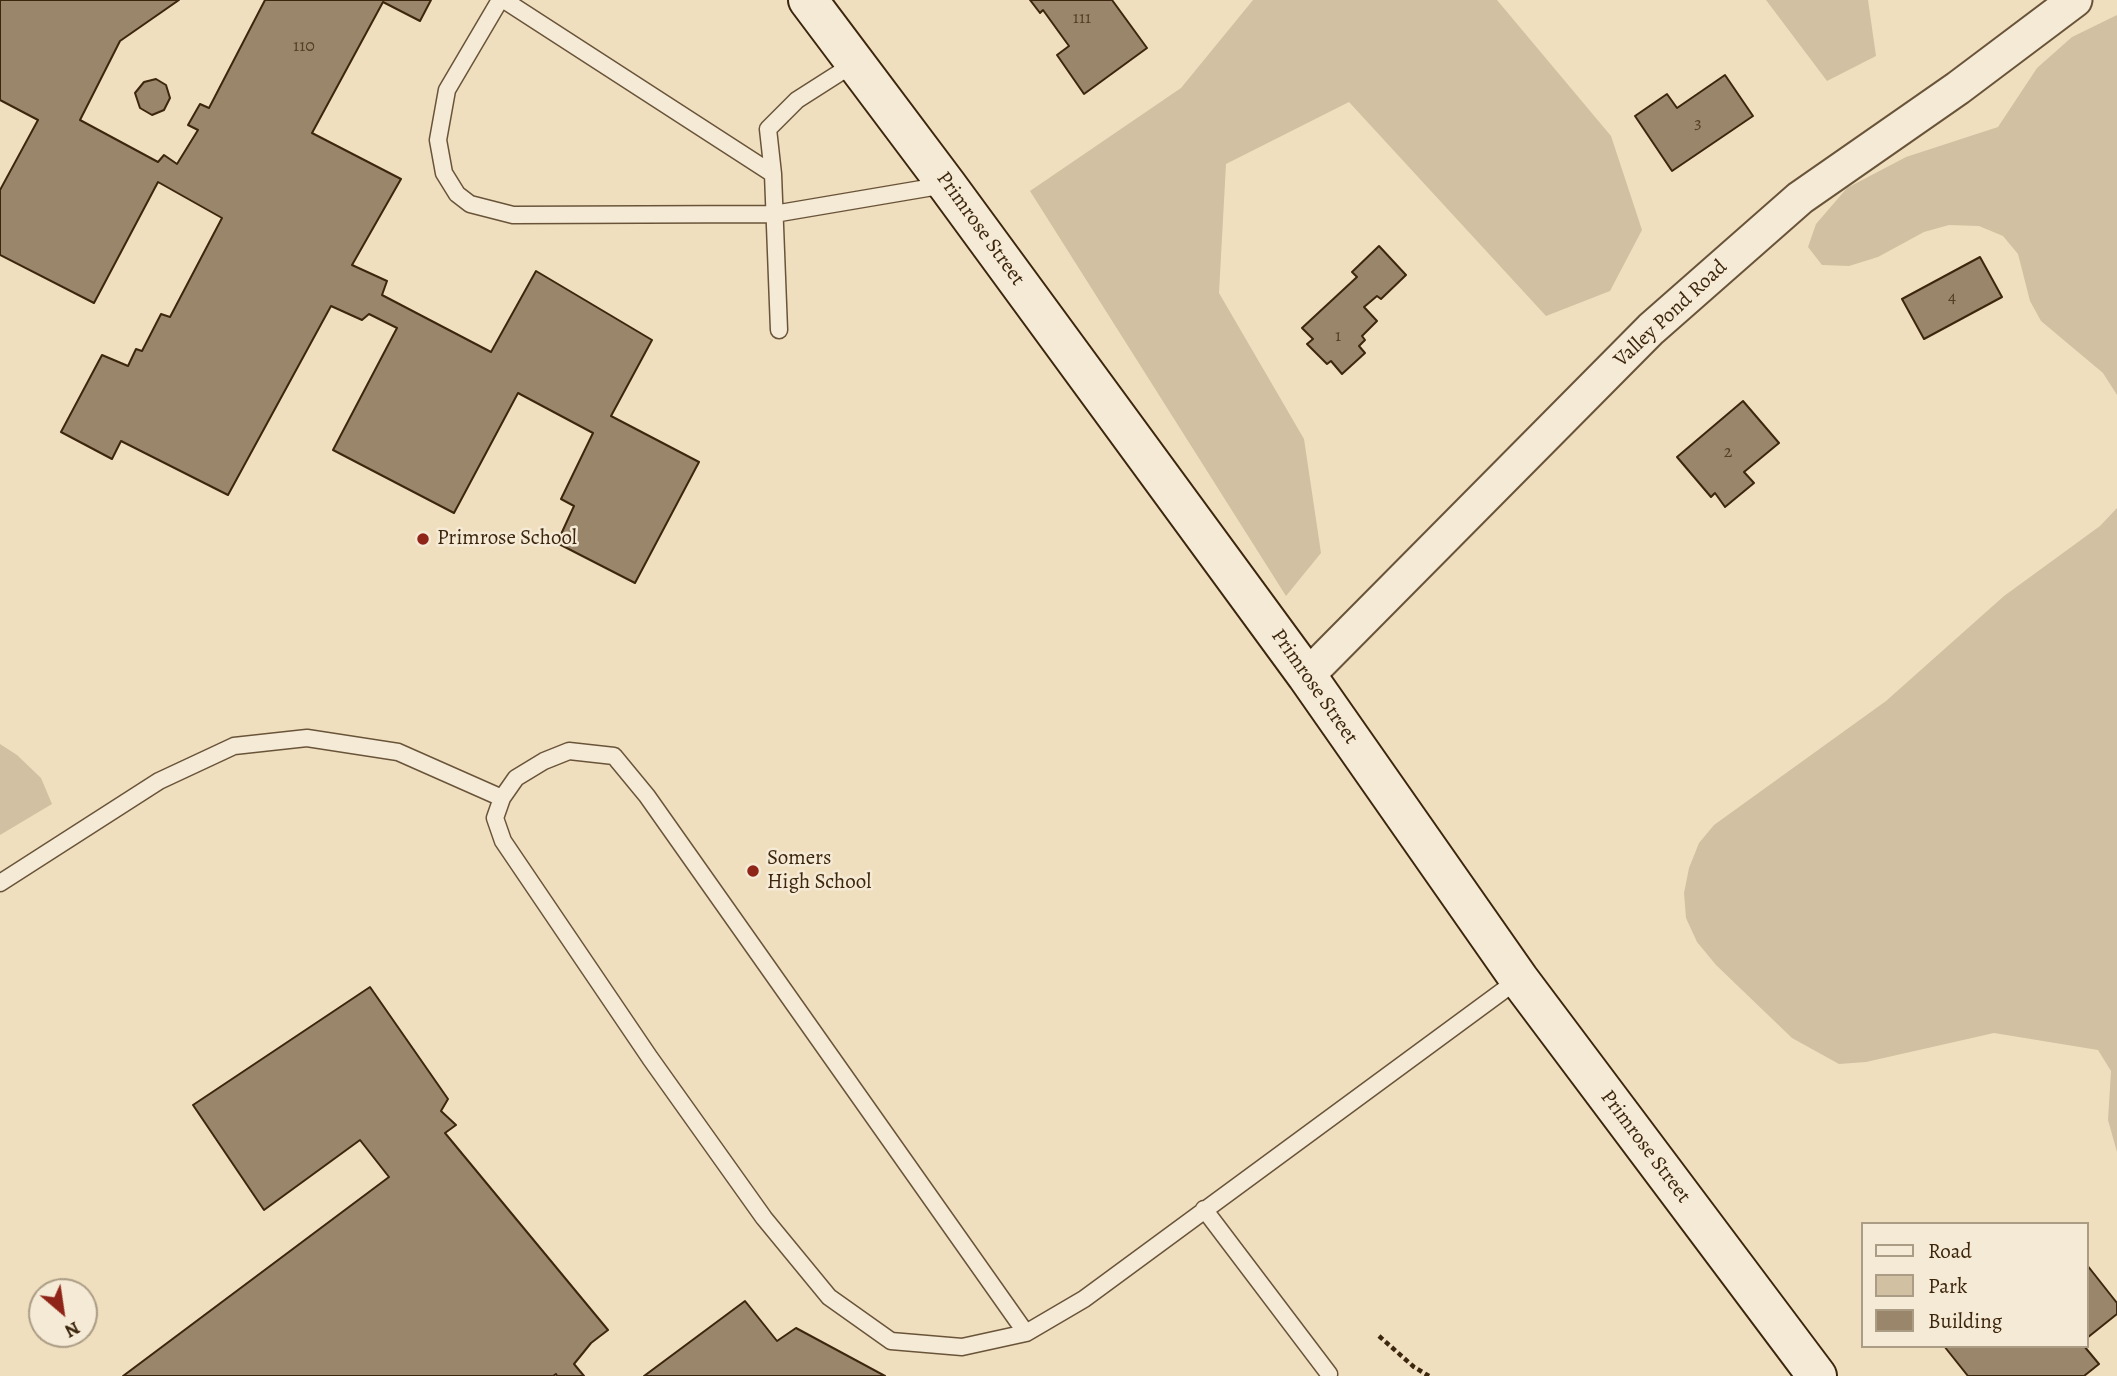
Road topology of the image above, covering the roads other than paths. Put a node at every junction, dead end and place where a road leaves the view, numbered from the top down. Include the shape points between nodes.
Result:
1 (502, 0) edge
2 (808, 0) edge
3 (2075, 0) edge
4 (855, 63) junction
5 (773, 174) junction
6 (947, 185) junction
7 (774, 214) junction
8 (779, 330) dead end
9 (1307, 676) junction
10 (502, 798) junction
11 (0, 883) edge
12 (1518, 979) junction
13 (1204, 1209) junction
14 (1026, 1333) junction
15 (1329, 1374) dead end
16 (1817, 1376) edge

1 - 5 lane
1 - 7 lane via 447,90 438,140 444,173 457,194 470,204 513,215
2 - 4 main road, Primrose Street
3 - 9 street, Valley Pond Road via 1800,198 1661,320
4 - 5 lane via 797,100 768,129
4 - 6 main road, Primrose Street
5 - 7 lane
6 - 7 lane
6 - 9 main road, Primrose Street
7 - 8 lane
9 - 12 main road, Primrose Street
10 - 11 lane via 398,752 307,738 234,746 159,781
10 - 14 lane via 495,818 503,841 764,1218 829,1297 891,1341 962,1347
10 - 14 lane via 516,778 569,751 614,756 647,796
12 - 13 lane
12 - 16 main road, Primrose Street
13 - 14 lane via 1083,1299
13 - 15 lane

